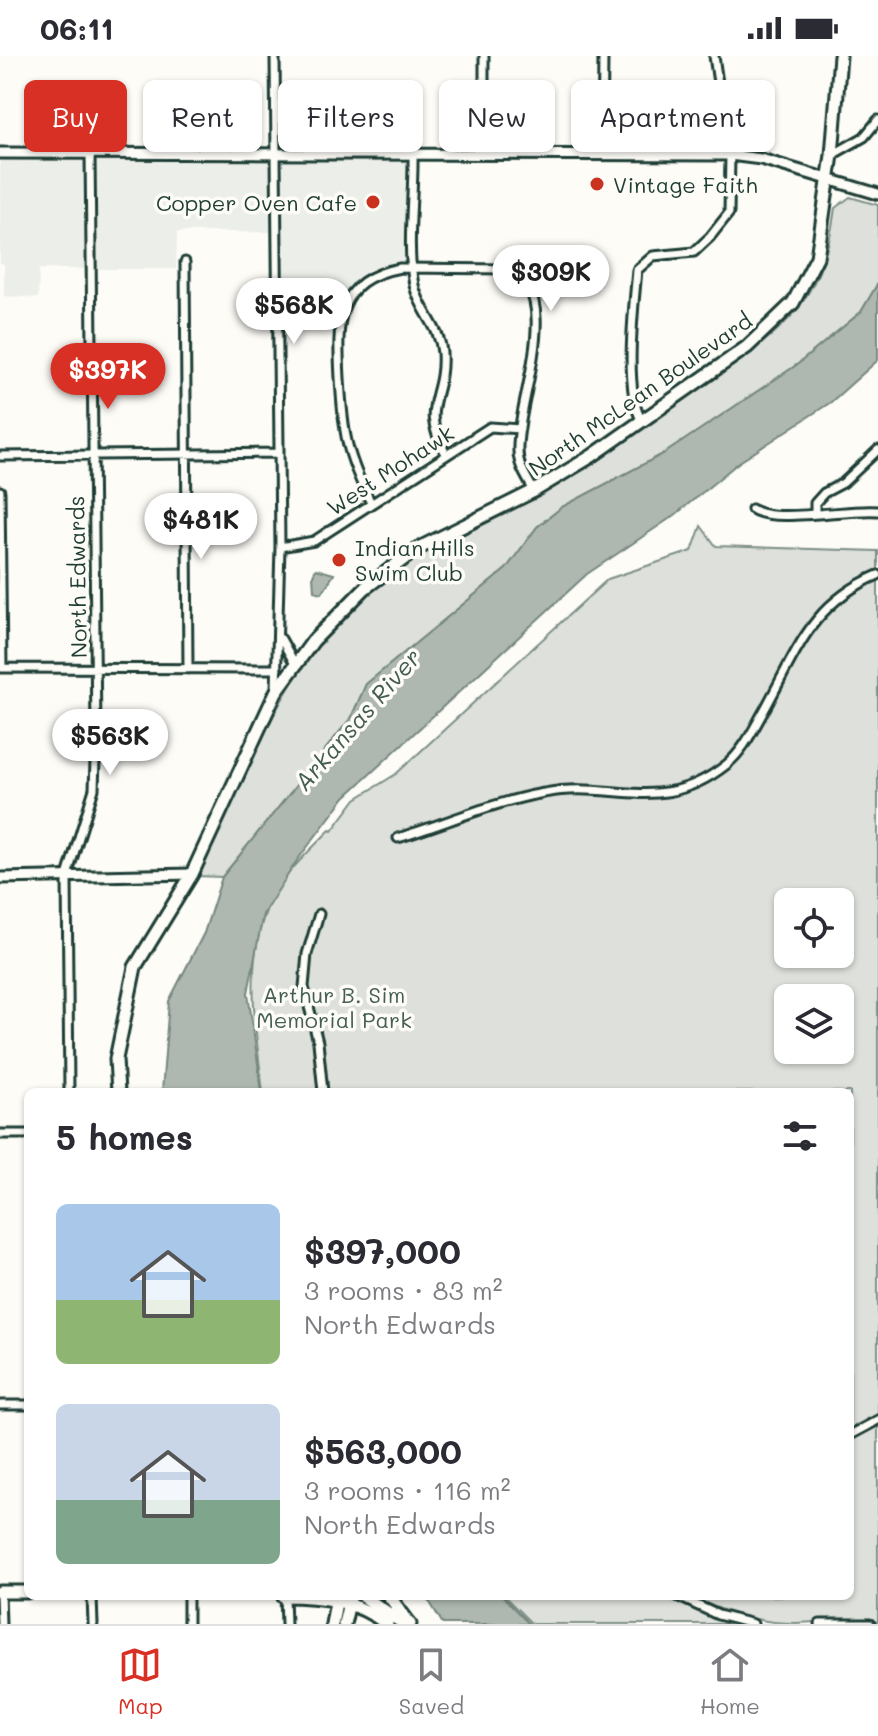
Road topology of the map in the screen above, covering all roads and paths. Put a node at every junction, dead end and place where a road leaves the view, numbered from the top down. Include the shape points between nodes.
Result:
1 (275, 56) edge
2 (484, 56) edge
3 (603, 56) edge
4 (714, 56) edge
5 (840, 56) edge
6 (878, 120) edge
7 (0, 153) edge
8 (90, 153) junction
9 (108, 153) joint
10 (276, 154) junction
11 (413, 154) junction
12 (484, 154) junction
13 (602, 155) junction
14 (726, 155) junction
15 (832, 155) junction
16 (828, 181) junction
17 (873, 193) edge
18 (185, 262) dead end
19 (413, 268) junction
20 (642, 421) junction
21 (520, 429) junction
22 (878, 450) edge
23 (279, 453) junction
24 (184, 454) junction
25 (446, 454) junction
26 (94, 455) junction
27 (0, 456) edge
28 (0, 491) edge
29 (534, 491) junction
30 (371, 503) junction
31 (752, 509) dead end
32 (878, 511) edge
33 (815, 514) junction
34 (280, 547) junction
35 (878, 575) edge
36 (280, 637) junction
37 (295, 664) junction
38 (1, 668) edge
39 (95, 669) junction
40 (188, 669) junction
41 (277, 669) junction
42 (276, 692) junction
43 (398, 838) dead end
44 (192, 874) junction
45 (67, 876) junction
46 (0, 878) edge
47 (319, 914) dead end
48 (69, 1088) edge
49 (118, 1088) edge
50 (323, 1088) edge
51 (0, 1134) edge
52 (24, 1134) edge
53 (0, 1405) edge
54 (24, 1405) edge
55 (878, 1420) edge
56 (854, 1433) edge
57 (0, 1592) edge
58 (24, 1592) edge
59 (92, 1600) edge
60 (188, 1600) edge
61 (284, 1600) edge
62 (344, 1600) edge
63 (344, 1600) edge
64 (346, 1600) edge
65 (369, 1600) edge
66 (392, 1600) edge
67 (686, 1600) edge
68 (1, 1624) edge
69 (93, 1624) edge
70 (188, 1624) edge
71 (286, 1624) edge
72 (332, 1624) edge
73 (344, 1624) edge
74 (387, 1624) edge
75 (404, 1624) edge
76 (411, 1624) edge
77 (753, 1624) edge
78 (820, 1624) edge
79 (870, 1624) edge

1 - 10 street
2 - 12 street
3 - 13 street
4 - 14 street
5 - 15 main road, North McLean Boulevard
6 - 15 street via 864,137
7 - 8 street
8 - 9 street
8 - 26 street, North Edwards
9 - 10 street
10 - 11 street
10 - 23 street
11 - 12 street
11 - 19 street
12 - 13 street
13 - 14 street
14 - 16 street via 761,159
14 - 20 street via 729,213 694,252 653,256 637,270 635,410
15 - 16 main road, North McLean Boulevard
16 - 17 street
16 - 20 main road, North McLean Boulevard via 817,257 793,303 747,347
18 - 24 street
19 - 21 street via 510,269 533,289 533,356
19 - 25 street via 416,292 440,342 442,365 431,415 434,434
19 - 30 street via 382,271 358,286 338,324 346,447
20 - 29 main road, North McLean Boulevard
21 - 25 street, West Mohawk via 490,427
21 - 29 street via 519,462
22 - 33 street via 843,483 824,493 815,503
23 - 24 street
23 - 34 street
24 - 26 street
24 - 40 street
25 - 30 street, West Mohawk
26 - 27 street
26 - 39 street, North Edwards
28 - 38 street
29 - 37 main road, North McLean Boulevard via 460,525 391,567 346,606
30 - 34 street, West Mohawk via 314,541
31 - 33 street via 763,514
32 - 33 street
34 - 36 street
35 - 43 street via 839,596 812,621 741,749 697,783 649,795 547,792
36 - 37 street
36 - 41 street
37 - 42 main road, North McLean Boulevard
38 - 39 street
39 - 40 street
39 - 45 street, North Edwards via 94,789
40 - 41 street
41 - 42 street
42 - 44 main road, North McLean Boulevard
44 - 45 street
44 - 49 main road, North McLean Boulevard via 135,967 116,1059
45 - 46 street
45 - 48 street, North Edwards
47 - 50 street via 304,987
51 - 52 street
53 - 54 street
55 - 56 street
57 - 58 main road
57 - 68 street
59 - 69 street
60 - 70 street
61 - 71 street
62 - 72 main road
63 - 73 main road
64 - 74 main road
65 - 75 main road
66 - 76 main road
67 - 77 street
78 - 79 street

